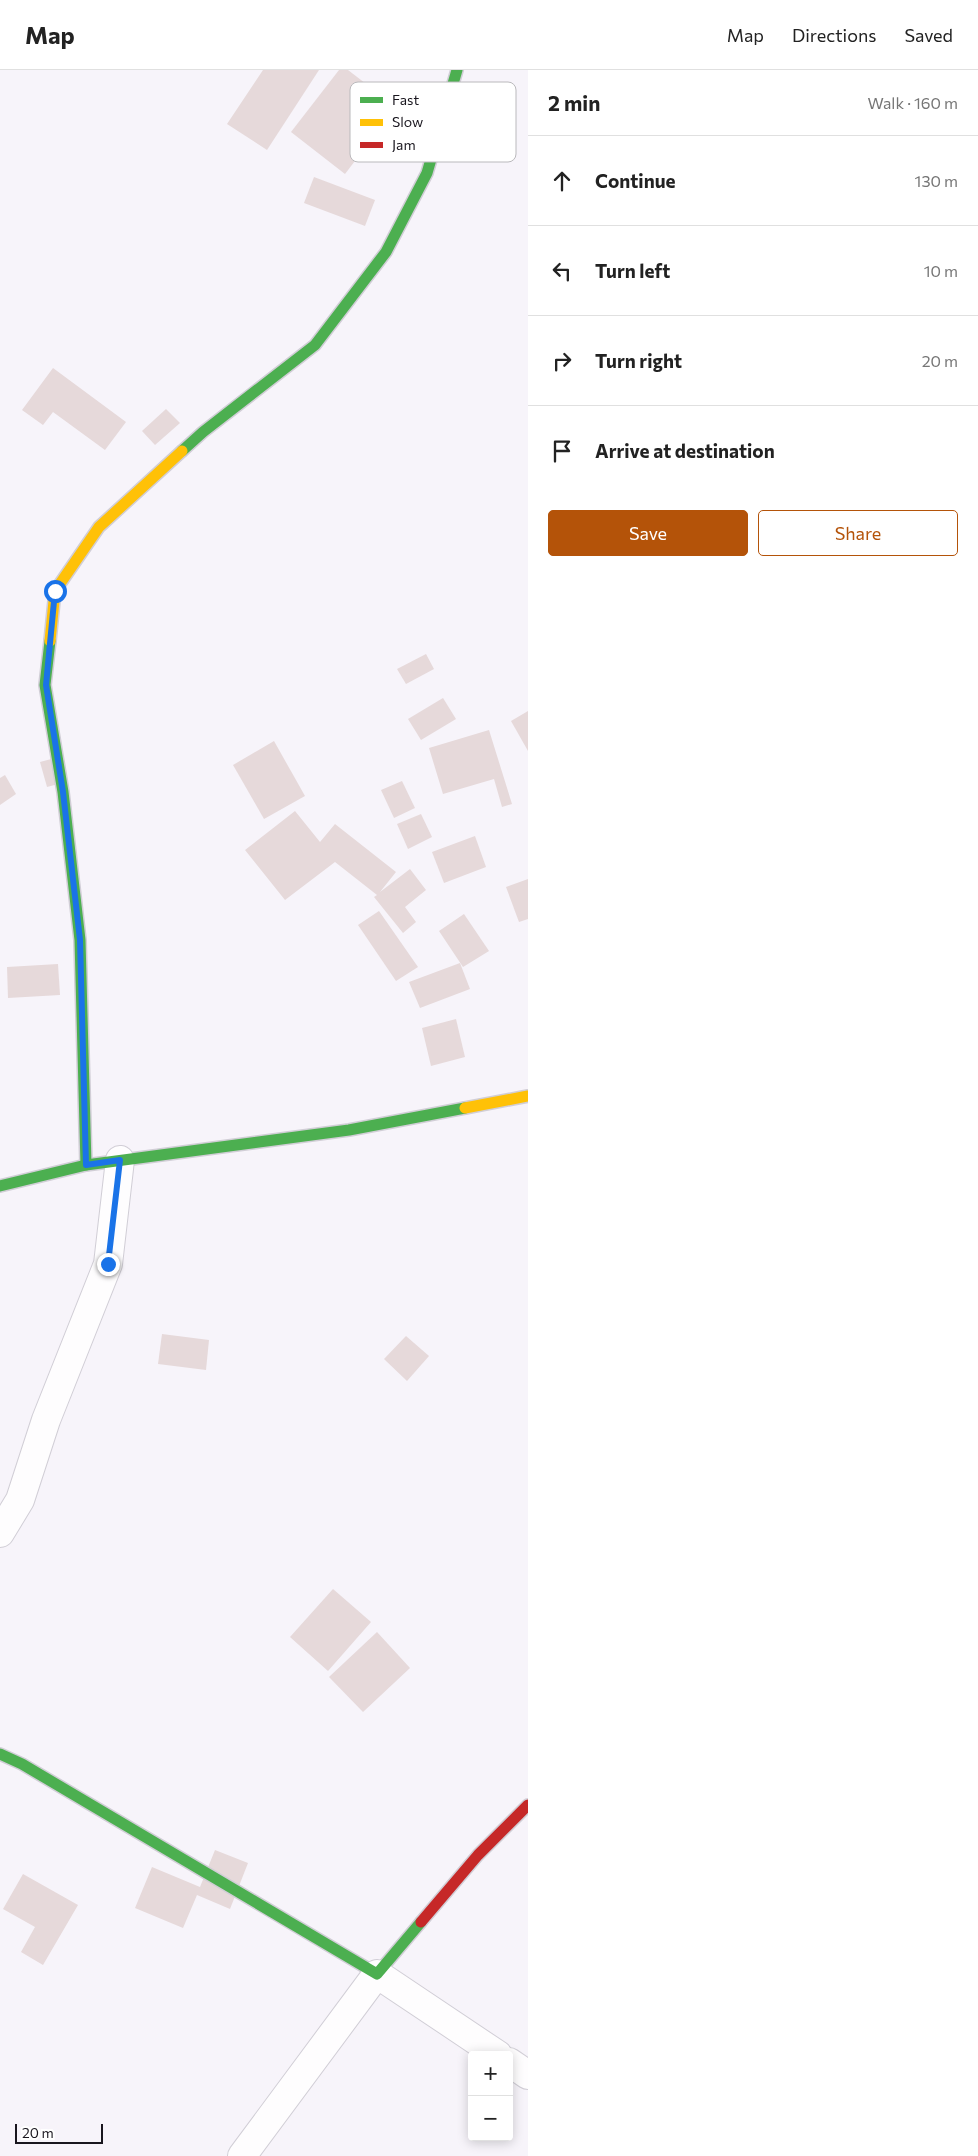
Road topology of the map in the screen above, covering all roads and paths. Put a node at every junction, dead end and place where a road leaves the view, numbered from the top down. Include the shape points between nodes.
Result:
1 (457, 70) edge
2 (453, 82) edge
3 (430, 162) edge
4 (528, 1096) edge
5 (120, 1160) junction
6 (86, 1165) junction
7 (0, 1186) edge
8 (0, 1533) edge
9 (0, 1754) edge
10 (528, 1805) edge
11 (377, 1974) junction
12 (492, 2051) edge
13 (513, 2065) edge
14 (528, 2075) edge
15 (242, 2156) edge

1 - 2 street
3 - 6 street via 386,252 315,345 203,432 100,527 55,591 46,685 63,792 80,940
4 - 5 street via 349,1130
5 - 6 street
5 - 8 street via 108,1264 46,1420 20,1500
6 - 7 street
9 - 11 street
10 - 11 street via 478,1855
11 - 12 street
11 - 15 street
13 - 14 street

